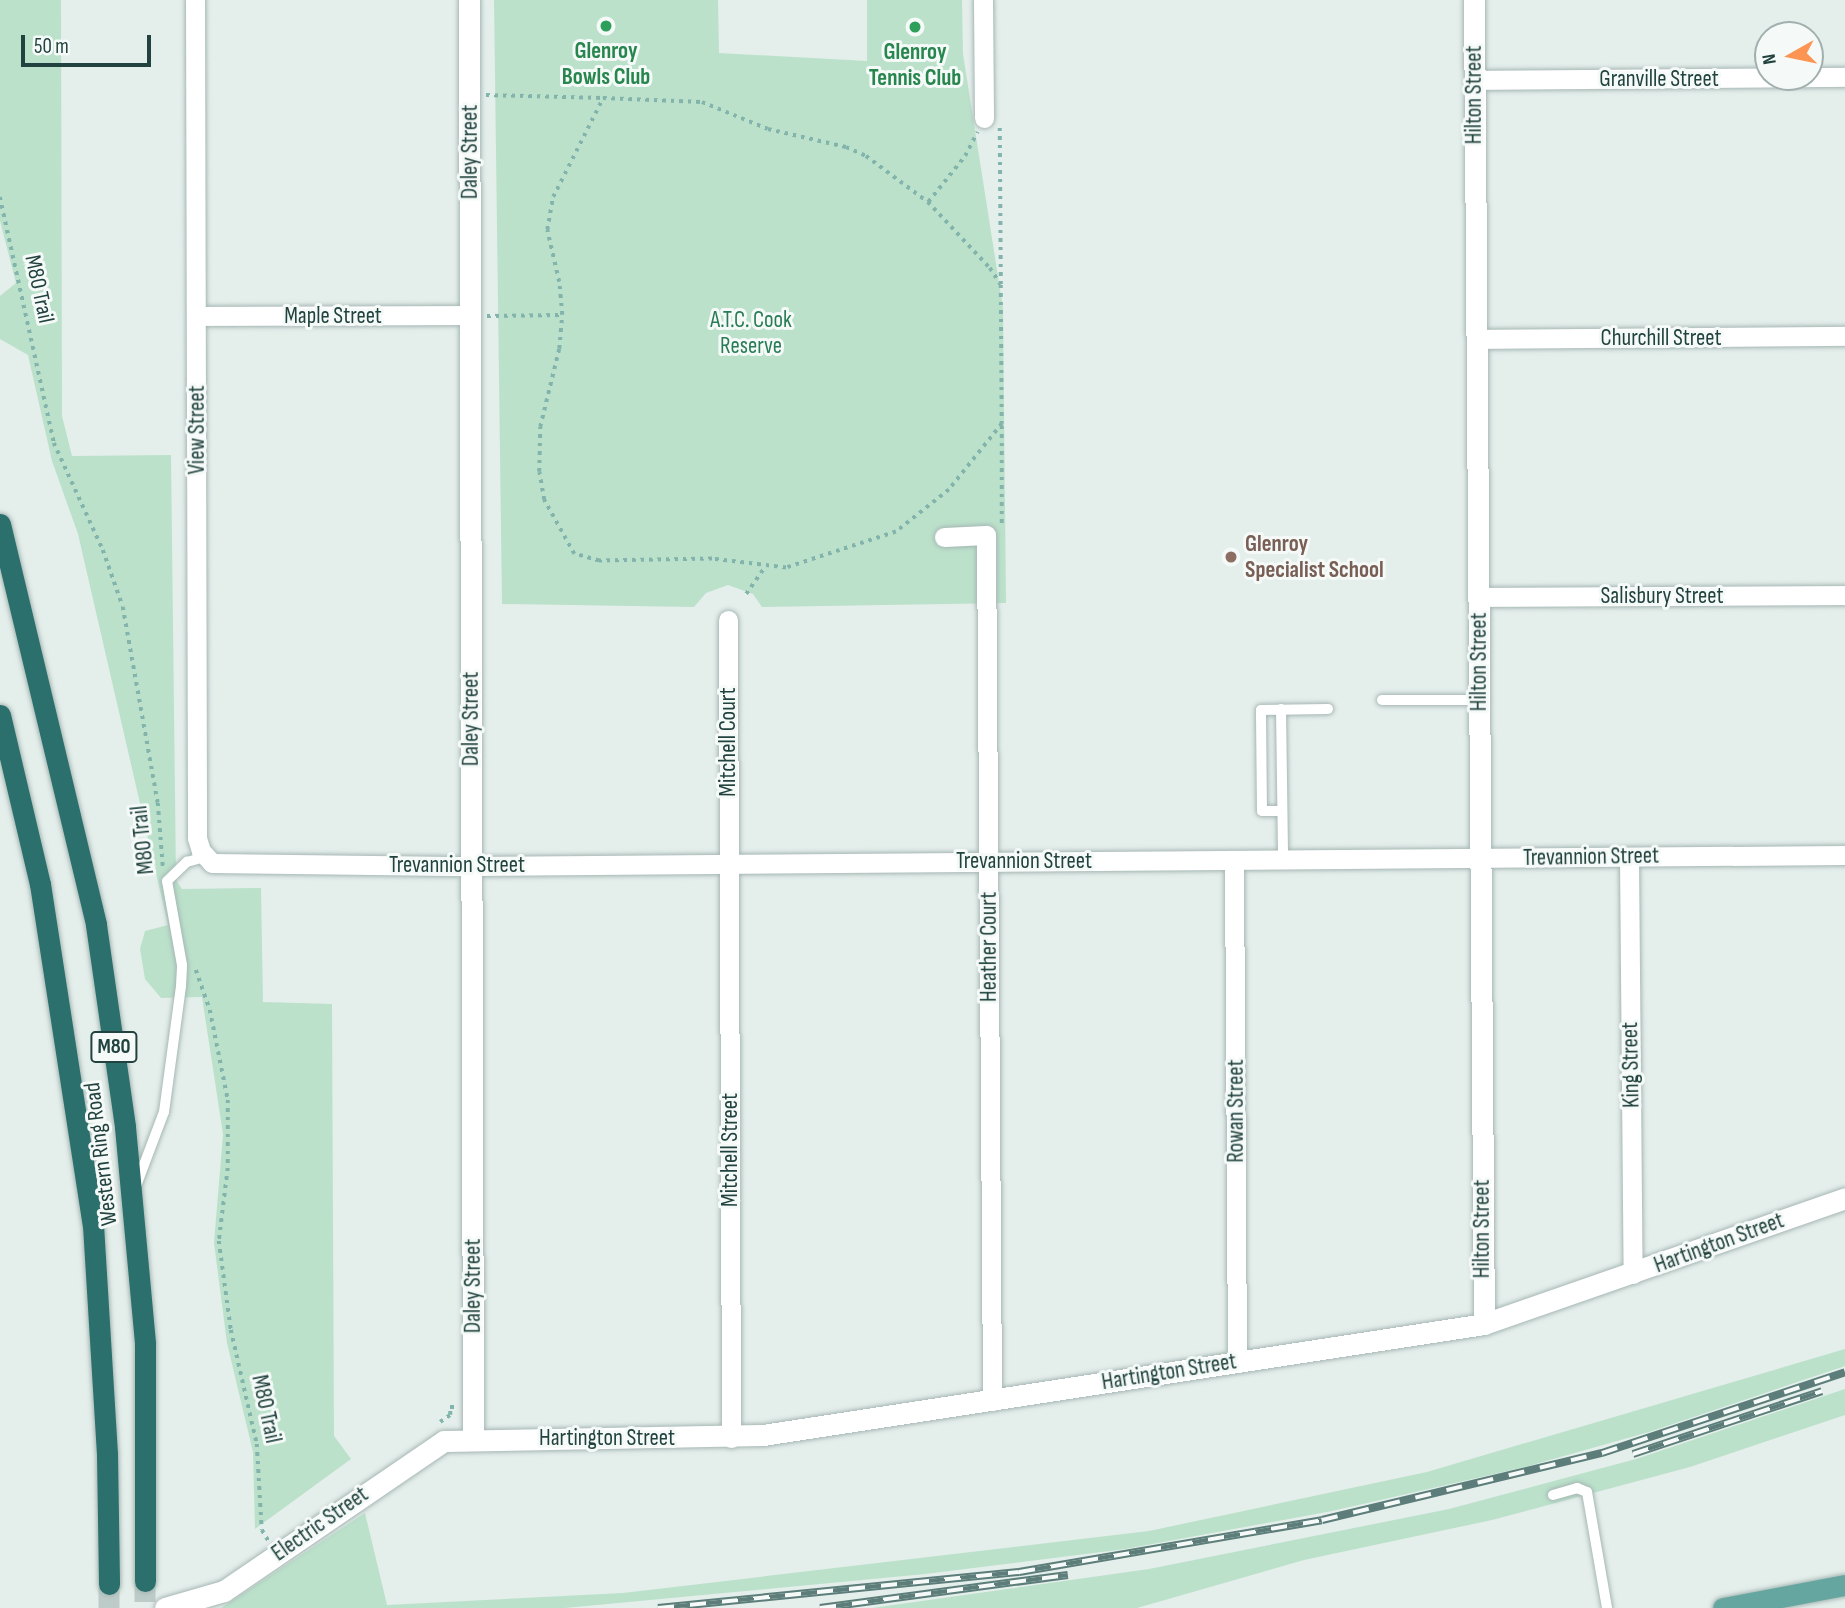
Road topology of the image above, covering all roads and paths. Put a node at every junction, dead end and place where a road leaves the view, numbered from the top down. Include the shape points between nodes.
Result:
1 (195, 0) edge
2 (469, 0) edge
3 (983, 0) edge
4 (1474, 0) edge
5 (1845, 77) edge
6 (1474, 80) junction
7 (470, 94) junction
8 (603, 98) junction
9 (992, 122) junction
10 (0, 197) edge
11 (928, 202) junction
12 (1001, 285) junction
13 (470, 315) junction
14 (562, 315) junction
15 (197, 316) junction
16 (1845, 336) edge
17 (1476, 339) junction
18 (0, 524) edge
19 (944, 537) dead end
20 (764, 568) junction
21 (747, 594) dead end
22 (1845, 595) edge
23 (1479, 597) junction
24 (728, 620) dead end
25 (1479, 700) junction
26 (1382, 701) dead end
27 (1281, 709) junction
28 (1328, 709) dead end
29 (0, 715) edge
30 (1282, 811) junction
31 (1845, 855) edge
32 (205, 857) junction
33 (1629, 857) junction
34 (1479, 858) junction
35 (1234, 860) junction
36 (1283, 860) junction
37 (988, 861) junction
38 (729, 863) junction
39 (472, 866) junction
40 (167, 891) junction
41 (195, 966) dead end
42 (133, 1195) junction
43 (1845, 1198) edge
44 (1633, 1274) junction
45 (1484, 1324) junction
46 (1237, 1362) junction
47 (992, 1401) junction
48 (474, 1414) junction
49 (433, 1427) dead end
50 (474, 1438) junction
51 (731, 1438) junction
52 (1553, 1495) dead end
53 (262, 1530) dead end
54 (145, 1581) tunnel mouth
55 (109, 1584) tunnel mouth
56 (1845, 1585) edge
57 (165, 1608) edge
58 (1607, 1608) edge
59 (1723, 1608) edge

1 - 15 street, View Street
2 - 7 street, Daley Street
3 - 9 street
4 - 6 street, Hilton Street
5 - 6 street, Granville Street
6 - 17 street, Hilton Street
7 - 8 path
7 - 13 street, Daley Street
8 - 11 path via 702,102 758,126 822,139 866,156
8 - 14 path via 549,211 547,230
9 - 11 path
9 - 12 path
10 - 40 path, M80 Trail via 54,443 103,550 123,607 158,803
11 - 12 path via 975,250
12 - 20 path via 1002,424 956,481 886,537 786,568
13 - 14 path
13 - 15 street, Maple Street
13 - 39 street, Daley Street
14 - 20 path via 537,452 544,499 574,554 640,563 712,559
15 - 32 street, View Street via 197,838
16 - 17 street, Churchill Street
17 - 23 street, Hilton Street
18 - 42 highway, Western Ring Road / M80 via 96,925
19 - 37 street, Heather Court via 986,536
20 - 21 path
22 - 23 street, Salisbury Street
23 - 25 street, Hilton Street
24 - 38 street, Mitchell Court
25 - 26 lane
25 - 34 street, Hilton Street
27 - 28 lane
27 - 30 lane
27 - 30 lane via 1261,710 1262,811
29 - 55 highway, Western Ring Road / M80 via 40,884 93,1225 107,1441
30 - 36 lane
31 - 33 street, Trevannion Street
32 - 39 street, Trevannion Street via 224,867
32 - 40 lane via 187,862 168,880
33 - 34 street, Trevannion Street
33 - 44 street, King Street
34 - 36 street, Trevannion Street
34 - 45 street, Hilton Street
35 - 36 street, Trevannion Street
35 - 37 street, Trevannion Street
35 - 46 street, Rowan Street
37 - 38 street, Trevannion Street
37 - 47 street, Heather Court
38 - 39 street, Trevannion Street
38 - 51 street, Mitchell Street
39 - 48 street, Daley Street
40 - 42 lane via 182,965 181,986 164,1112
41 - 53 path, M80 Trail via 210,1010 228,1100 228,1168 219,1241 231,1329 257,1444
42 - 54 highway, Western Ring Road / M80 via 148,1429
43 - 44 street, Hartington Street
44 - 45 street, Hartington Street
45 - 46 street, Hartington Street
46 - 47 street, Hartington Street
47 - 51 street, Hartington Street
48 - 49 path via 450,1407 450,1415
48 - 50 street, Daley Street
50 - 51 street, Hartington Street
50 - 57 street, Electric Street via 436,1443 224,1591 192,1604
52 - 58 lane via 1577,1488 1587,1492
56 - 59 main road

